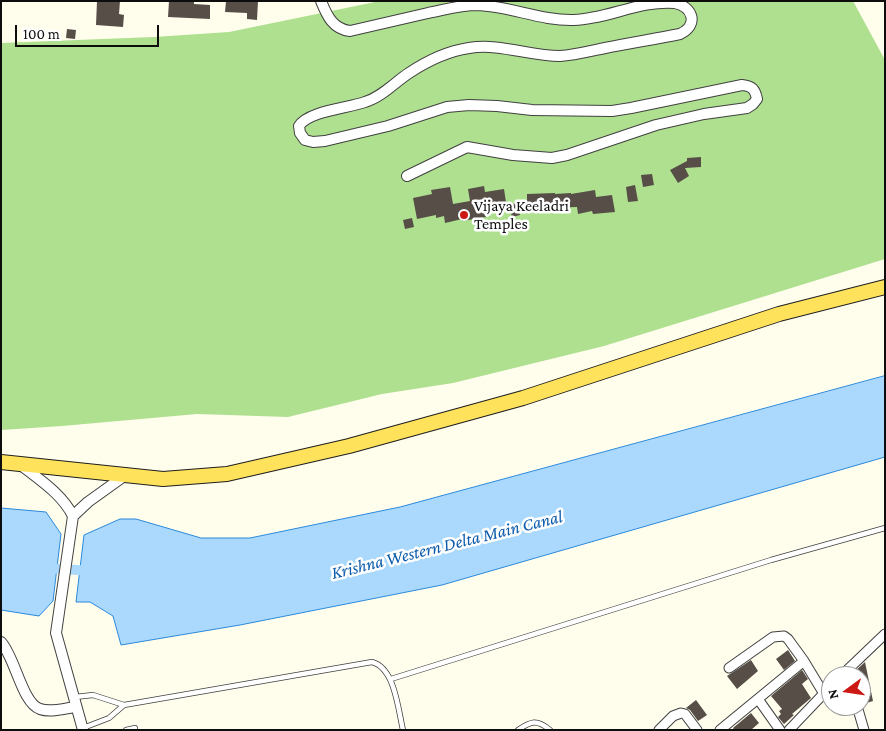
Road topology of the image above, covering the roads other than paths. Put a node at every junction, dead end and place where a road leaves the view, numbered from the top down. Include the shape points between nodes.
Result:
1 (321, 1) edge
2 (407, 176) dead end
3 (885, 287) edge
4 (1, 462) edge
5 (20, 464) junction
6 (127, 474) junction
7 (73, 520) junction
8 (885, 528) edge
9 (885, 634) edge
10 (1, 642) edge
11 (804, 661) junction
12 (854, 666) edge
13 (729, 668) dead end
14 (391, 680) junction
15 (821, 689) edge
16 (821, 697) edge
17 (758, 699) junction
18 (74, 702) junction
19 (124, 705) junction
20 (860, 716) edge
21 (799, 719) junction
22 (135, 728) dead end
23 (83, 729) edge
24 (126, 730) edge
25 (403, 730) edge
26 (518, 730) edge
27 (550, 730) edge
28 (659, 730) edge
29 (697, 730) edge
30 (720, 730) edge
31 (780, 730) edge
32 (789, 730) edge
33 (802, 730) edge
34 (864, 730) edge

1 - 2 street via 332,23 350,31 465,5 576,20 650,2 670,2 681,5 692,18 691,26 680,34 562,56 485,47 443,55 410,72 367,102 302,121 298,126 300,132 305,140 313,142 388,126 447,107 612,110 742,85 756,91 757,98 747,108 656,125 567,155 532,158 467,147
3 - 6 main road via 779,314 524,398 349,446 227,474 163,479
4 - 5 main road
5 - 6 main road
5 - 7 street via 60,496 68,505
6 - 7 street via 88,502
7 - 18 street via 56,626
8 - 14 lane via 771,560
9 - 12 street
10 - 18 street via 32,703 39,709 50,710
11 - 13 street via 788,639 778,636
11 - 15 street
11 - 17 street
14 - 19 lane via 377,663 359,663
14 - 25 lane
16 - 21 street
17 - 30 street
17 - 31 street
18 - 19 lane via 93,695
18 - 23 street
19 - 23 lane via 109,718
20 - 34 street
21 - 32 street
21 - 33 street
22 - 24 lane
26 - 27 lane via 533,722 542,723
28 - 29 street via 673,716 681,713

